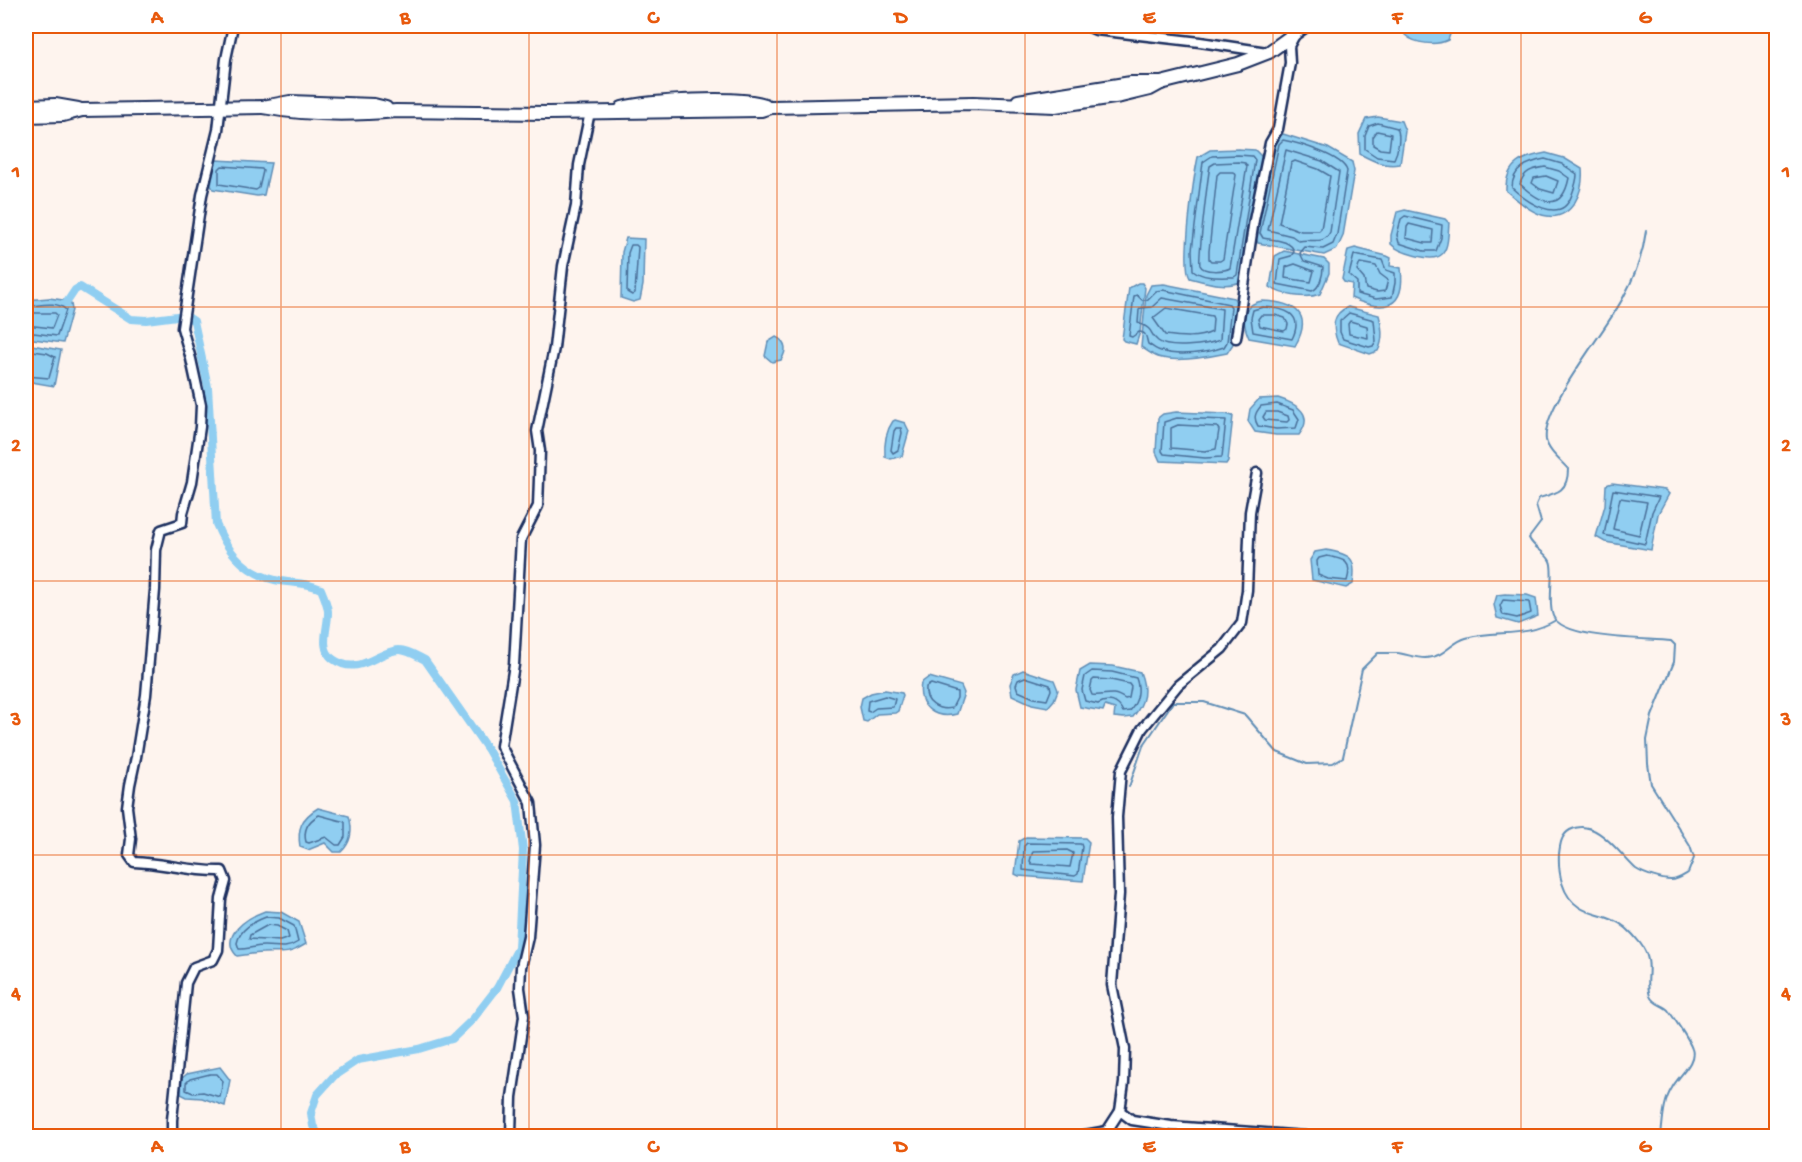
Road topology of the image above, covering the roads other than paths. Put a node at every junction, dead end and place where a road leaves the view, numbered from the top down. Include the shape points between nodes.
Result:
1 (232, 26) edge
2 (1087, 26) edge
3 (1300, 28) edge
4 (1269, 52) junction
5 (26, 106) edge
6 (221, 107) junction
7 (82, 110) junction
8 (590, 112) junction
9 (26, 116) edge
10 (1236, 338) dead end
11 (1257, 473) dead end
12 (1120, 1111) junction
13 (172, 1137) edge
14 (511, 1137) edge
15 (1079, 1137) edge
16 (1305, 1137) edge

1 - 6 street
2 - 4 street
3 - 4 main road
3 - 10 street via 1289,46 1290,63 1278,129 1270,143 1254,220
4 - 8 main road via 1150,88 1093,101 1038,106 918,103 771,107 743,101 645,103 609,112
5 - 7 main road via 55,105
6 - 7 main road
6 - 8 main road via 356,113
6 - 13 street via 201,195 182,328 201,405 200,427 182,523 161,530 156,550 146,695 128,807 129,855 134,862 222,871 226,881 218,950 213,960 194,967 186,983
7 - 9 main road
8 - 14 street via 563,266 554,348 537,432 538,506 521,539 514,665 501,746 531,803 535,844 528,937 521,967 524,1016 512,1097
11 - 12 street via 1250,512 1242,623 1222,649 1178,685 1142,729 1121,771 1117,817 1119,894 1112,985 1125,1049
12 - 15 street via 1107,1131
12 - 16 street via 1132,1120 1171,1126

